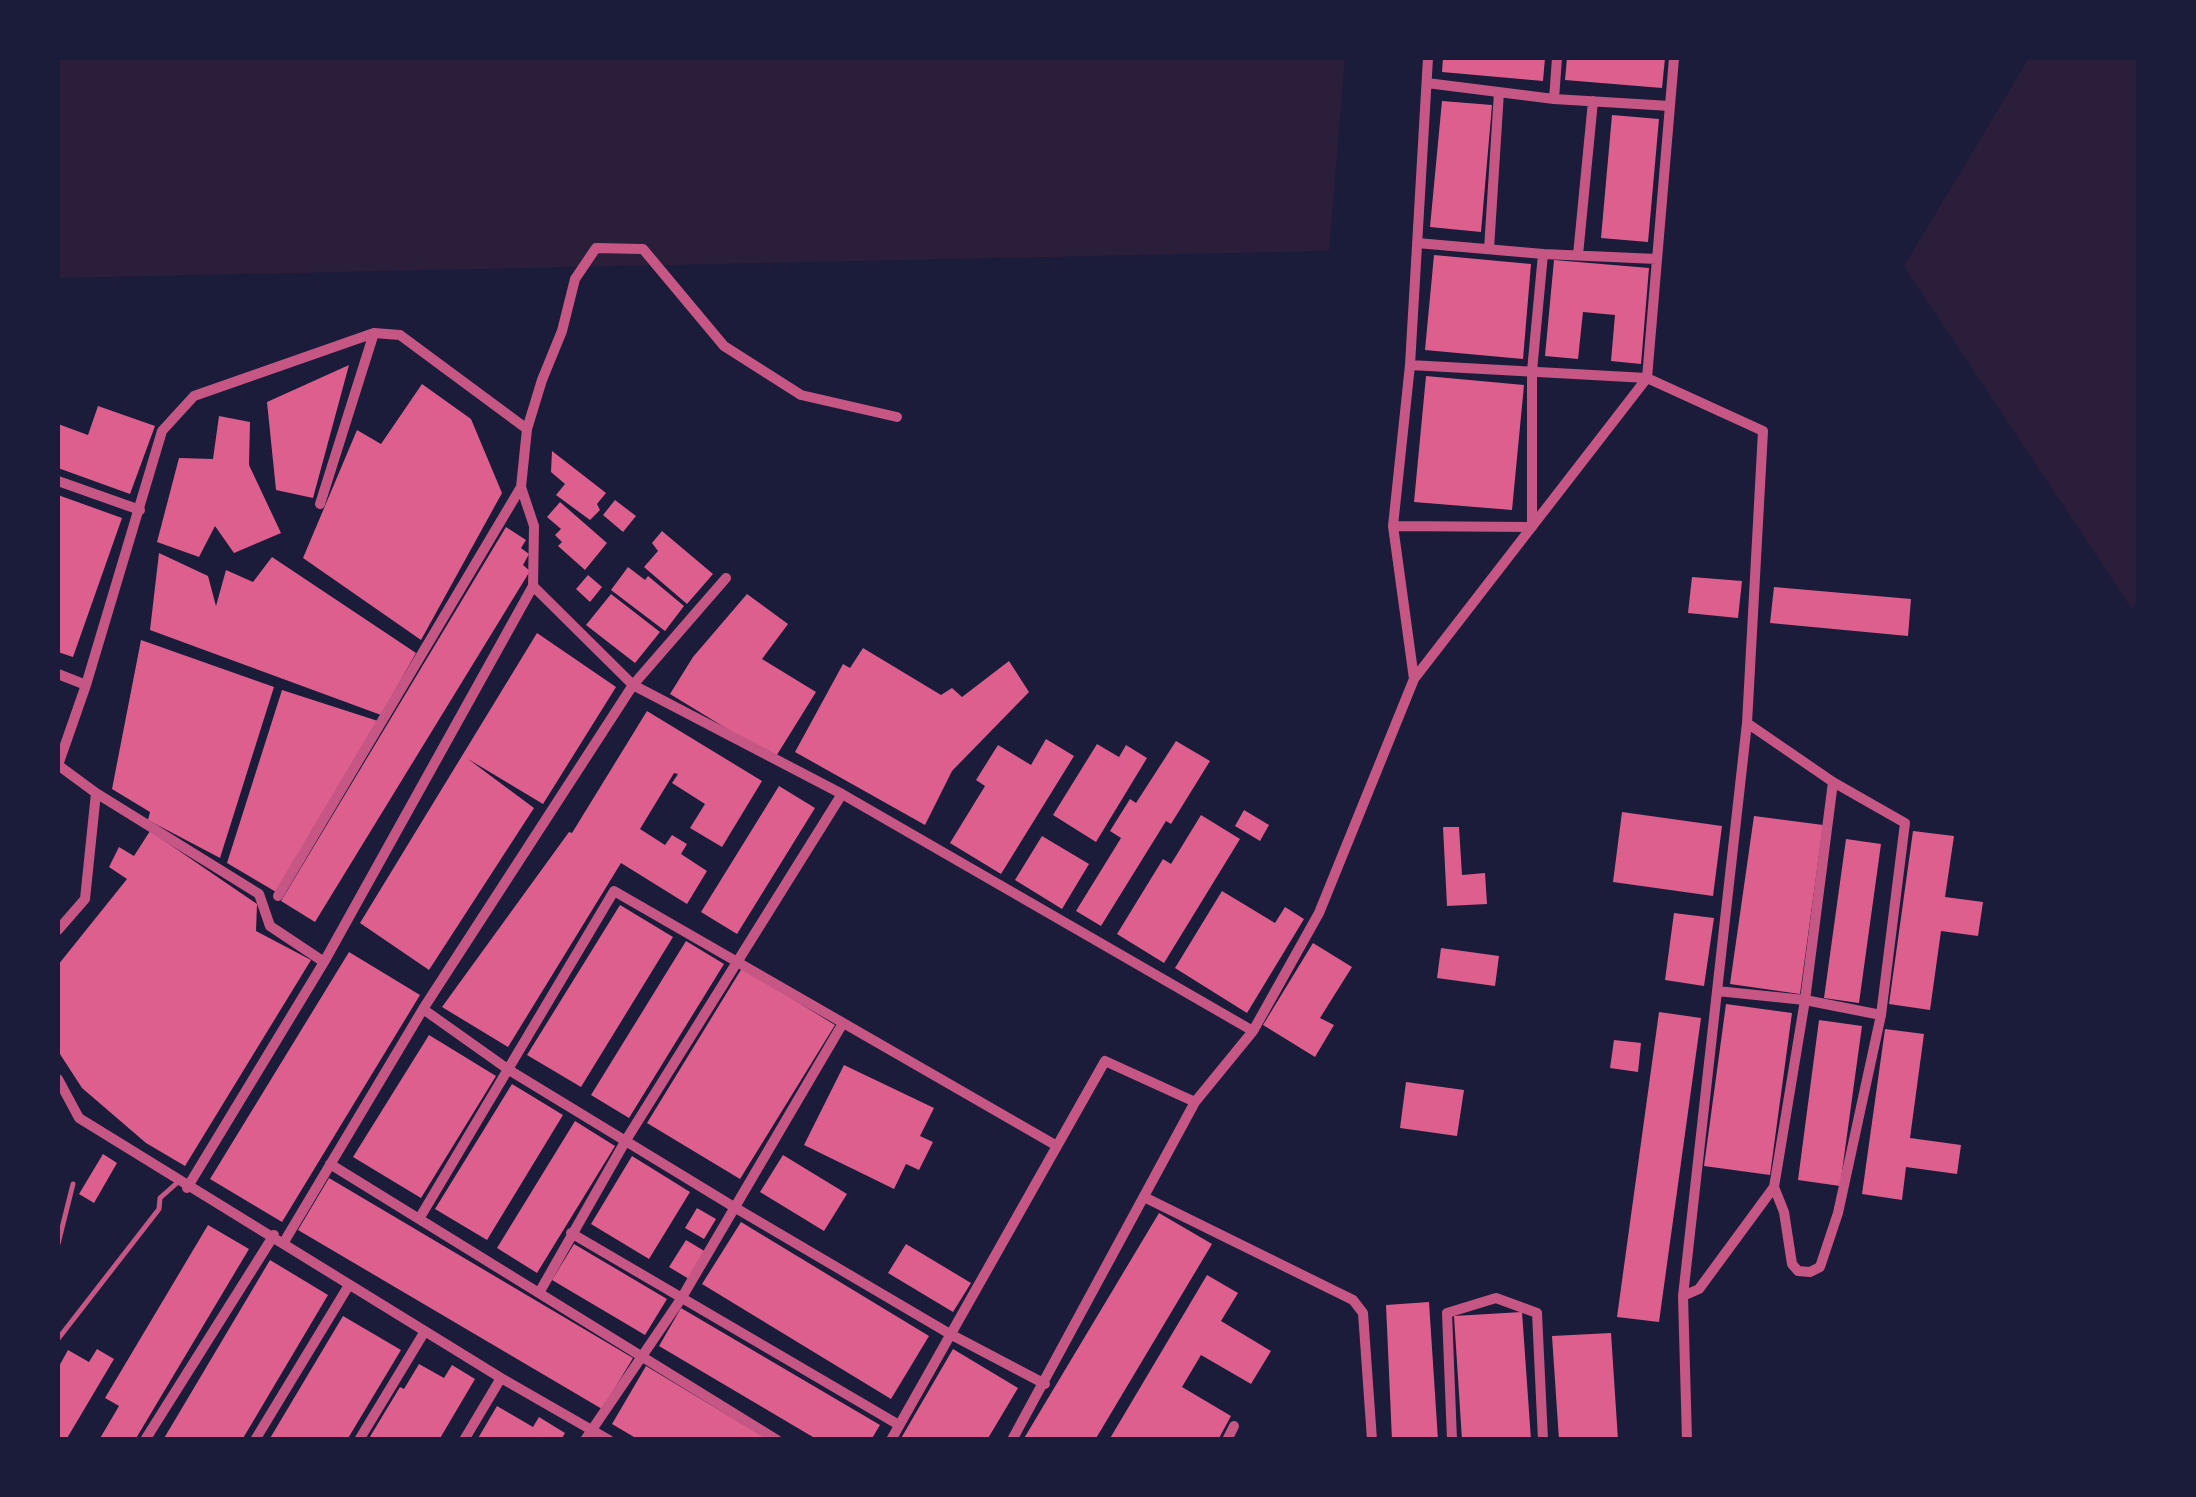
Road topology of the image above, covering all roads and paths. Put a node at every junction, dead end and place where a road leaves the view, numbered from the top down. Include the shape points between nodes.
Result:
1 (1428, 58) edge
2 (1557, 58) edge
3 (1674, 58) edge
4 (1427, 83) junction
5 (1499, 92) junction
6 (1554, 99) junction
7 (1593, 101) junction
8 (1670, 106) junction
9 (1418, 243) junction
10 (1488, 249) junction
11 (1542, 254) junction
12 (1578, 256) junction
13 (1657, 258) junction
14 (374, 333) junction
15 (1410, 364) junction
16 (1532, 372) junction
17 (1648, 378) junction
18 (897, 417) dead end
19 (528, 430) junction
20 (58, 482) edge
21 (521, 487) junction
22 (320, 504) dead end
23 (140, 510) junction
24 (1394, 526) junction
25 (1532, 527) junction
26 (726, 578) dead end
27 (533, 586) junction
28 (58, 674) edge
29 (1414, 679) junction
30 (86, 685) junction
31 (633, 685) junction
32 (1747, 723) junction
33 (1833, 782) junction
34 (96, 793) junction
35 (842, 794) junction
36 (278, 896) dead end
37 (58, 930) edge
38 (324, 962) junction
39 (739, 963) junction
40 (1717, 991) junction
41 (1805, 1000) junction
42 (422, 1009) junction
43 (1881, 1015) junction
44 (843, 1024) junction
45 (1253, 1031) junction
46 (510, 1070) junction
47 (58, 1080) edge
48 (1195, 1102) junction
49 (626, 1140) junction
50 (1057, 1146) junction
51 (330, 1164) junction
52 (73, 1184) dead end
53 (183, 1184) junction
54 (1774, 1187) junction
55 (1144, 1197) junction
56 (734, 1206) junction
57 (419, 1219) junction
58 (571, 1233) junction
59 (279, 1238) junction
60 (58, 1244) edge
61 (349, 1285) junction
62 (539, 1292) junction
63 (1683, 1296) junction
64 (681, 1298) junction
65 (425, 1331) junction
66 (950, 1334) junction
67 (58, 1339) edge
68 (642, 1358) junction
69 (501, 1378) junction
70 (1044, 1384) junction
71 (899, 1425) junction
72 (1234, 1426) dead end
73 (588, 1434) edge
74 (145, 1440) edge
75 (255, 1440) edge
76 (359, 1440) edge
77 (464, 1440) edge
78 (609, 1440) edge
79 (777, 1440) edge
80 (891, 1440) edge
81 (1012, 1440) edge
82 (1227, 1440) edge
83 (1372, 1440) edge
84 (1452, 1440) edge
85 (1543, 1440) edge
86 (1687, 1440) edge

1 - 4 street
2 - 6 street
3 - 8 street
4 - 5 street
4 - 9 street
5 - 6 street
5 - 10 street
6 - 7 street
7 - 8 street
7 - 12 street
8 - 13 street
9 - 10 street
9 - 15 street
10 - 11 street
11 - 12 street
11 - 16 street
12 - 13 street
13 - 17 street
14 - 19 street via 400,335
14 - 22 street
14 - 23 street via 194,396 162,431
15 - 16 street
15 - 24 street
16 - 17 street
16 - 25 street
17 - 25 street
17 - 32 street via 1763,432
18 - 19 street via 801,395 724,346 643,249 596,248 575,278
19 - 21 street
20 - 23 street
21 - 27 street via 534,526
21 - 36 street
23 - 30 street
24 - 25 street
24 - 29 street
25 - 29 street
26 - 31 street
27 - 31 street
27 - 38 street
28 - 30 street
29 - 45 street via 1319,913
30 - 34 street via 58,765
31 - 35 street
31 - 42 street
32 - 33 street
32 - 40 street
33 - 41 street
33 - 43 street via 1905,823
34 - 37 street via 85,898
34 - 38 street via 260,894 270,926
35 - 39 street
35 - 45 street
38 - 53 street
39 - 44 street
39 - 46 street via 614,891
39 - 49 street
40 - 41 street
40 - 63 street
41 - 43 street
41 - 54 street
42 - 46 street
42 - 51 street
43 - 54 street via 1838,1213 1820,1267 1810,1272 1792,1264
44 - 50 street
44 - 56 street
45 - 48 street
46 - 49 street
46 - 57 street
47 - 53 street via 79,1118
48 - 50 street via 1105,1061
48 - 55 street
49 - 56 street
49 - 58 street
50 - 66 street
51 - 57 street
51 - 59 street
52 - 60 lane
53 - 59 street
53 - 67 lane via 160,1198 159,1209
54 - 63 street via 1699,1289
55 - 70 street
55 - 83 street via 1353,1300 1363,1313
56 - 64 street
56 - 66 street
57 - 62 street
58 - 62 street
58 - 64 street
59 - 61 street
59 - 74 street
61 - 65 street
61 - 75 street
62 - 68 street
63 - 86 street
64 - 68 street
64 - 71 street
65 - 69 street
65 - 76 street
66 - 70 street
66 - 71 street
68 - 73 street
68 - 79 street
69 - 73 street
69 - 77 street
70 - 81 street
71 - 80 street
72 - 82 street
73 - 78 street
84 - 85 street via 1446,1314 1496,1298 1538,1313

